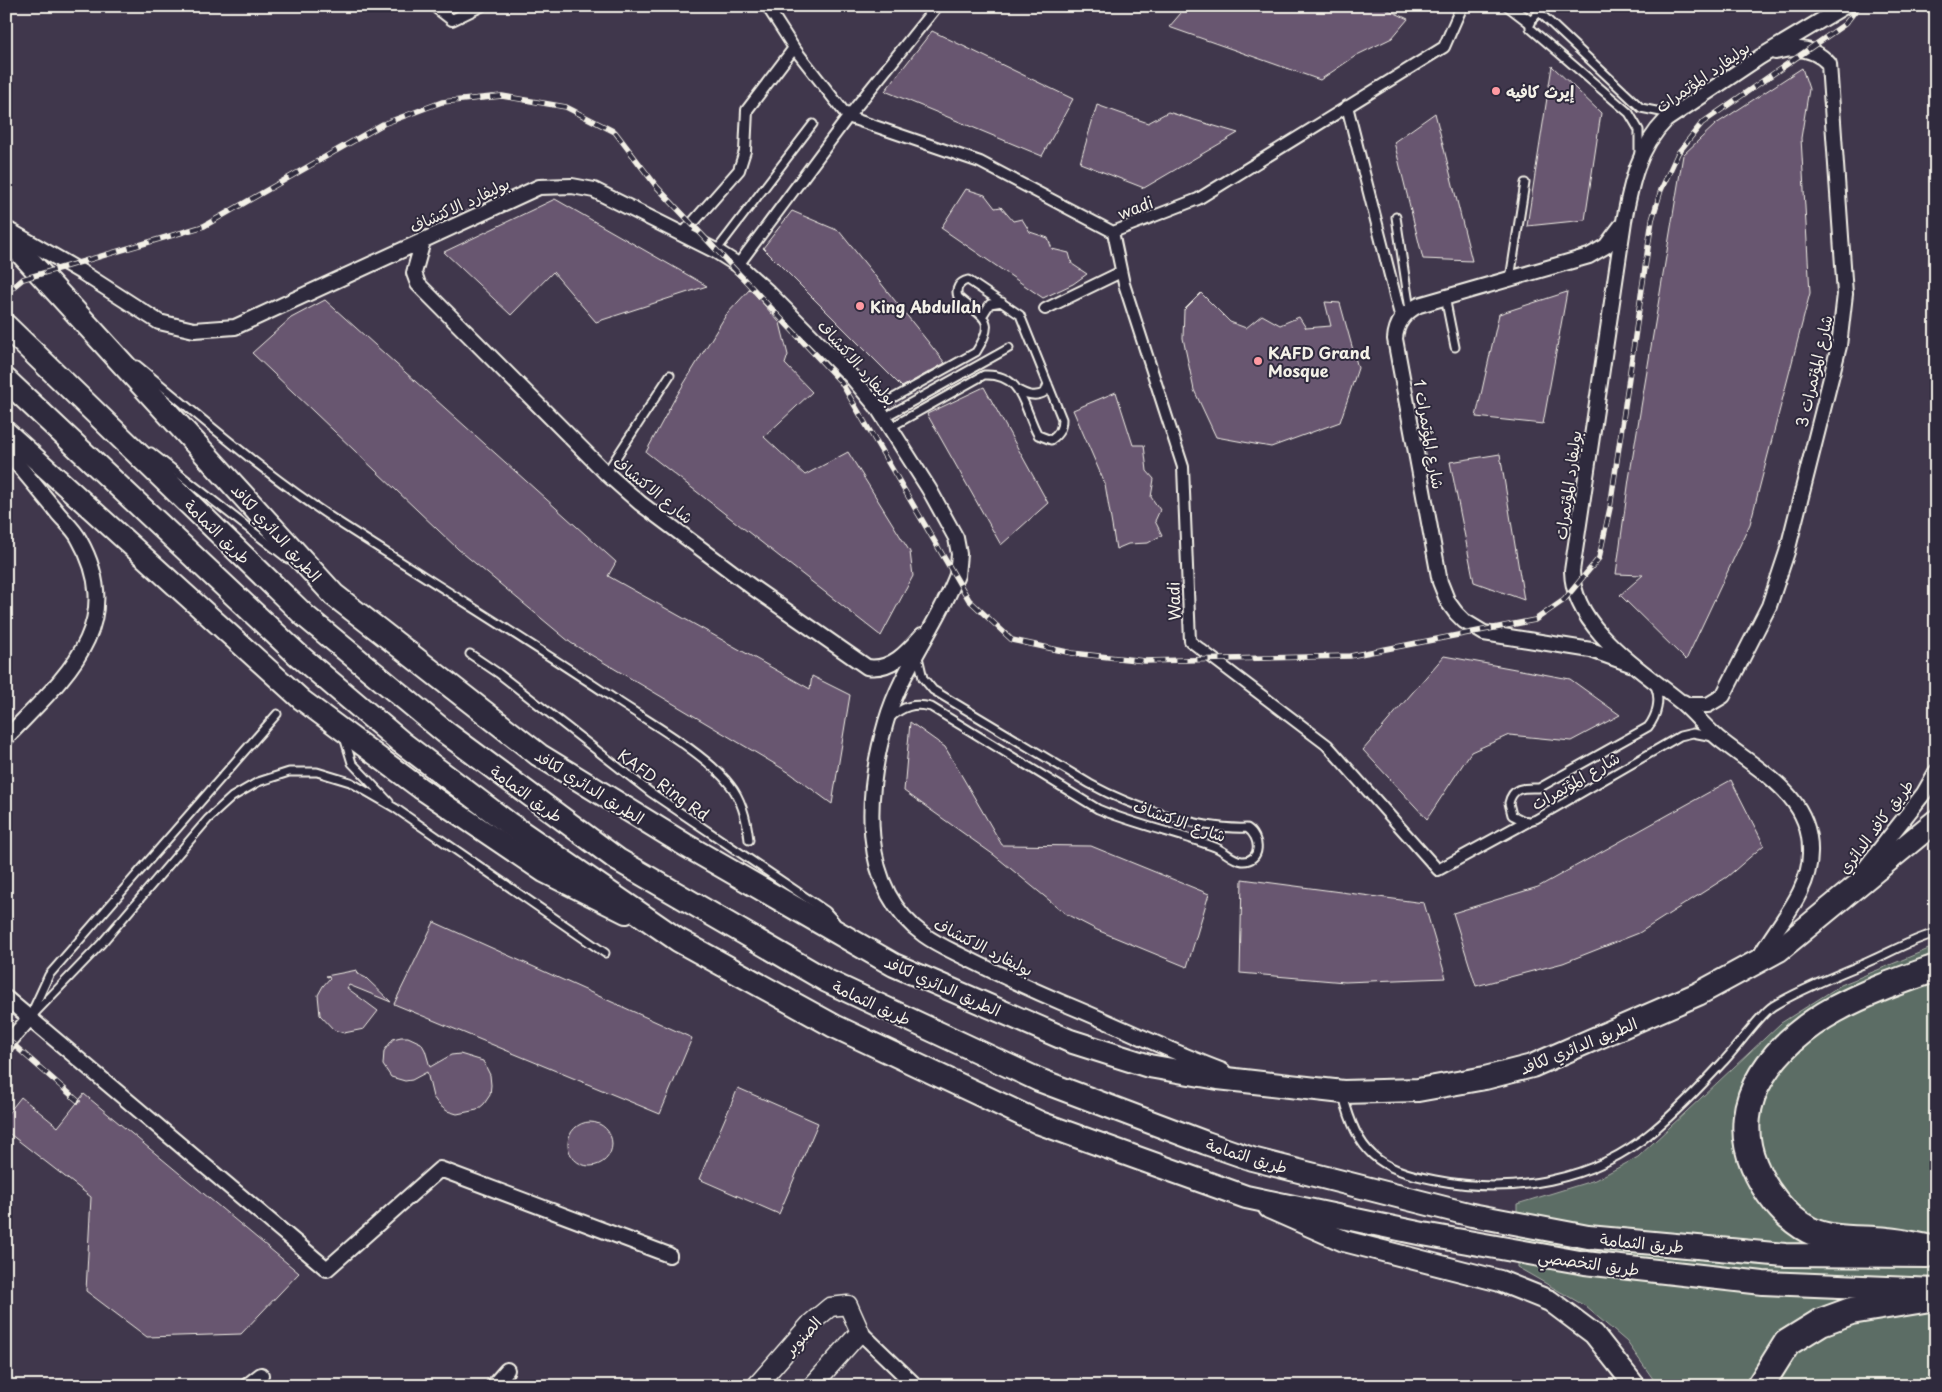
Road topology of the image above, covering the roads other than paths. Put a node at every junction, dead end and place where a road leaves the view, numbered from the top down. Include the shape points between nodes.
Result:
1 (434, 6) edge
2 (481, 6) edge
3 (767, 6) edge
4 (937, 6) edge
5 (1462, 6) edge
6 (1509, 6) edge
7 (1845, 6) edge
8 (1530, 22) junction
9 (794, 48) junction
10 (1760, 57) junction
11 (1347, 106) junction
12 (1686, 107) junction
13 (848, 117) junction
14 (813, 124) dead end
15 (1638, 162) junction
16 (1525, 183) dead end
17 (1396, 217) dead end
18 (1624, 221) junction
19 (6, 228) edge
20 (1113, 232) junction
21 (682, 235) junction
22 (6, 236) edge
23 (423, 241) junction
24 (716, 251) junction
25 (738, 265) junction
26 (1122, 272) junction
27 (1510, 280) junction
28 (1445, 297) junction
29 (1002, 302) junction
30 (1045, 309) dead end
31 (983, 315) junction
32 (1405, 315) junction
33 (6, 326) edge
34 (92, 327) junction
35 (1455, 347) dead end
36 (1009, 348) dead end
37 (670, 375) dead end
38 (6, 380) edge
39 (1048, 384) junction
40 (1018, 390) junction
41 (75, 393) junction
42 (884, 417) junction
43 (6, 432) edge
44 (138, 442) dead end
45 (146, 448) dead end
46 (6, 450) edge
47 (606, 473) junction
48 (334, 595) junction
49 (931, 625) junction
50 (470, 654) dead end
51 (918, 654) junction
52 (1634, 666) junction
53 (1653, 681) junction
54 (1678, 700) junction
55 (277, 714) dead end
56 (886, 721) junction
57 (341, 729) junction
58 (6, 738) edge
59 (1721, 741) junction
60 (1936, 772) edge
61 (395, 808) junction
62 (1936, 821) edge
63 (1526, 822) junction
64 (749, 840) dead end
65 (1841, 900) junction
66 (839, 933) junction
67 (1936, 933) edge
68 (678, 940) junction
69 (605, 953) dead end
70 (1756, 964) junction
71 (1936, 968) edge
72 (6, 998) edge
73 (29, 1019) junction
74 (6, 1045) edge
75 (1252, 1082) junction
76 (1342, 1092) junction
77 (1246, 1197) junction
78 (1936, 1250) edge
79 (669, 1254) dead end
80 (1936, 1256) edge
81 (1936, 1290) edge
82 (1936, 1297) edge
83 (860, 1332) junction
84 (507, 1370) dead end
85 (262, 1375) dead end
86 (247, 1386) edge
87 (493, 1386) edge
88 (756, 1386) edge
89 (812, 1386) edge
90 (916, 1386) edge
91 (1635, 1386) edge
92 (1760, 1386) edge

1 - 2 street via 452,20
3 - 9 street
4 - 13 street
5 - 11 street, wadi via 1444,47
6 - 8 street
7 - 10 street, بوليفارد المؤتمرات
8 - 12 lane via 1540,12 1641,108 1667,112
8 - 15 lane via 1530,28 1630,113 1638,130
9 - 13 street
9 - 21 street via 747,110 745,151 739,170
10 - 12 street, بوليفارد المؤتمرات
10 - 54 street, شارع المؤتمرات 3 via 1785,50 1808,50 1816,52 1829,64 1844,247 1843,327 1787,552 1768,606 1723,696 1708,705 1688,705
11 - 20 street, wadi via 1198,199
11 - 32 street
12 - 15 street, بوليفارد المؤتمرات via 1657,129
13 - 20 street, wadi via 980,162
13 - 25 street
14 - 24 lane
15 - 18 street, بوليفارد المؤتمرات
16 - 27 lane
17 - 32 lane
18 - 27 street via 1614,237 1598,252
18 - 52 street, بوليفارد المؤتمرات via 1572,583 1586,617
19 - 23 street, بوليفارد الاكتشاف via 84,273 145,315 159,322 194,330 235,327
20 - 26 street, Wadi
21 - 23 street, بوليفارد الاكتشاف via 594,190 556,186 530,191
21 - 24 street, بوليفارد الاكتشاف
22 - 34 main road, الطريق الدائري لكافد
23 - 47 street, شارع الاكتشاف via 414,273 418,284
24 - 25 street, بوليفارد الاكتشاف
25 - 42 street, بوليفارد الاكتشاف via 851,376
26 - 30 street
26 - 63 street, Wadi via 1183,467 1190,641 1327,745 1438,870
27 - 28 street
28 - 32 street via 1424,303
28 - 35 lane
29 - 31 lane via 990,304
29 - 31 lane via 968,280 959,285 956,290 958,297
29 - 39 lane via 1020,314
31 - 42 lane via 986,322 984,333 976,352
32 - 52 street, شارع المؤتمرات 1 via 1396,329 1398,353 1440,582 1448,602 1464,621 1484,633 1591,650
33 - 41 main road, طريق الثمامة
34 - 48 main road, الطريق الدائري لكافد
34 - 64 lane, الطريق الدائري لكافد via 298,495 531,643 707,763 738,796
36 - 42 lane
37 - 47 lane
38 - 68 main road via 297,654 401,742 508,823
39 - 40 lane via 1040,395
39 - 40 lane via 1062,419 1062,428 1051,440 1038,435
40 - 42 lane via 1004,378 984,375
41 - 44 lane
41 - 80 main road, طريق الثمامة via 305,616 445,732 618,860 827,981 1039,1080 1252,1159 1472,1215 1588,1237 1785,1255
42 - 49 street, بوليفارد الاكتشاف via 945,518 958,546 957,575
43 - 57 main road via 302,700
45 - 48 lane
46 - 58 street via 79,538 96,580 96,615 86,645 67,673
47 - 49 street, شارع الاكتشاف via 640,503 752,587 868,667 880,668 892,663
48 - 66 main road, الطريق الدائري لكافد via 539,755 687,846
49 - 51 street, بوليفارد الاكتشاف
50 - 66 lane, KAFD Ring Rd via 650,792 826,911 836,922
51 - 56 street, بوليفارد الاكتشاف
51 - 56 lane, شارع الاكتشاف via 923,678 933,690 1090,784 1113,797 1198,824 1227,829 1247,828 1257,838 1255,854 1250,860 1242,861 1214,847 1098,809 930,707 906,706
52 - 53 street, بوليفارد المؤتمرات
53 - 54 street, بوليفارد المؤتمرات
53 - 63 lane, شارع المؤتمرات via 1658,693 1657,706 1654,720 1648,727 1539,788 1521,787 1514,791 1510,796 1509,809 1517,819
54 - 59 street, بوليفارد المؤتمرات
55 - 73 lane via 48,975
56 - 75 street, بوليفارد الاكتشاف via 874,789 873,852 880,878 908,922 924,936 1007,979 1124,1028 1167,1050
57 - 61 lane via 352,763
57 - 68 main road via 420,788 544,872
59 - 63 lane, شارع المؤتمرات via 1700,734 1680,736
59 - 70 street, بوليفارد المؤتمرات via 1783,787 1796,804 1807,828 1808,871 1790,911
60 - 65 street, طريق كافد الدائري via 1924,793
61 - 69 lane
61 - 73 lane via 350,782 317,772 289,772 258,782 232,797 208,819 101,944
62 - 65 main road, الطريق الدائري لكافد
65 - 70 main road, الطريق الدائري لكافد via 1779,950
66 - 75 main road, الطريق الدائري لكافد via 894,965 1070,1041 1149,1066
67 - 76 lane via 1772,1007 1724,1061 1652,1132 1606,1161 1561,1178 1498,1188 1452,1183 1392,1168 1372,1155 1359,1141 1350,1123
68 - 77 main road via 834,1026 1040,1123
70 - 76 main road, الطريق الدائري لكافد via 1698,994 1532,1066 1418,1090
71 - 78 highway via 1852,1000 1807,1025 1775,1054 1752,1092 1746,1119 1749,1154 1759,1177 1788,1215 1810,1230 1848,1240 1888,1241
72 - 73 street
73 - 74 street
73 - 79 street via 327,1269 440,1169
75 - 76 main road, الطريق الدائري لكافد
77 - 81 main road, طريق التخصصي via 1585,1263 1763,1283
77 - 91 main road via 1344,1241 1500,1281 1550,1301 1594,1334
82 - 92 highway via 1851,1311 1821,1322 1787,1343
83 - 88 street, الصنوبر via 848,1305 830,1307 811,1323
83 - 89 street
83 - 90 street
84 - 87 street
85 - 86 street

